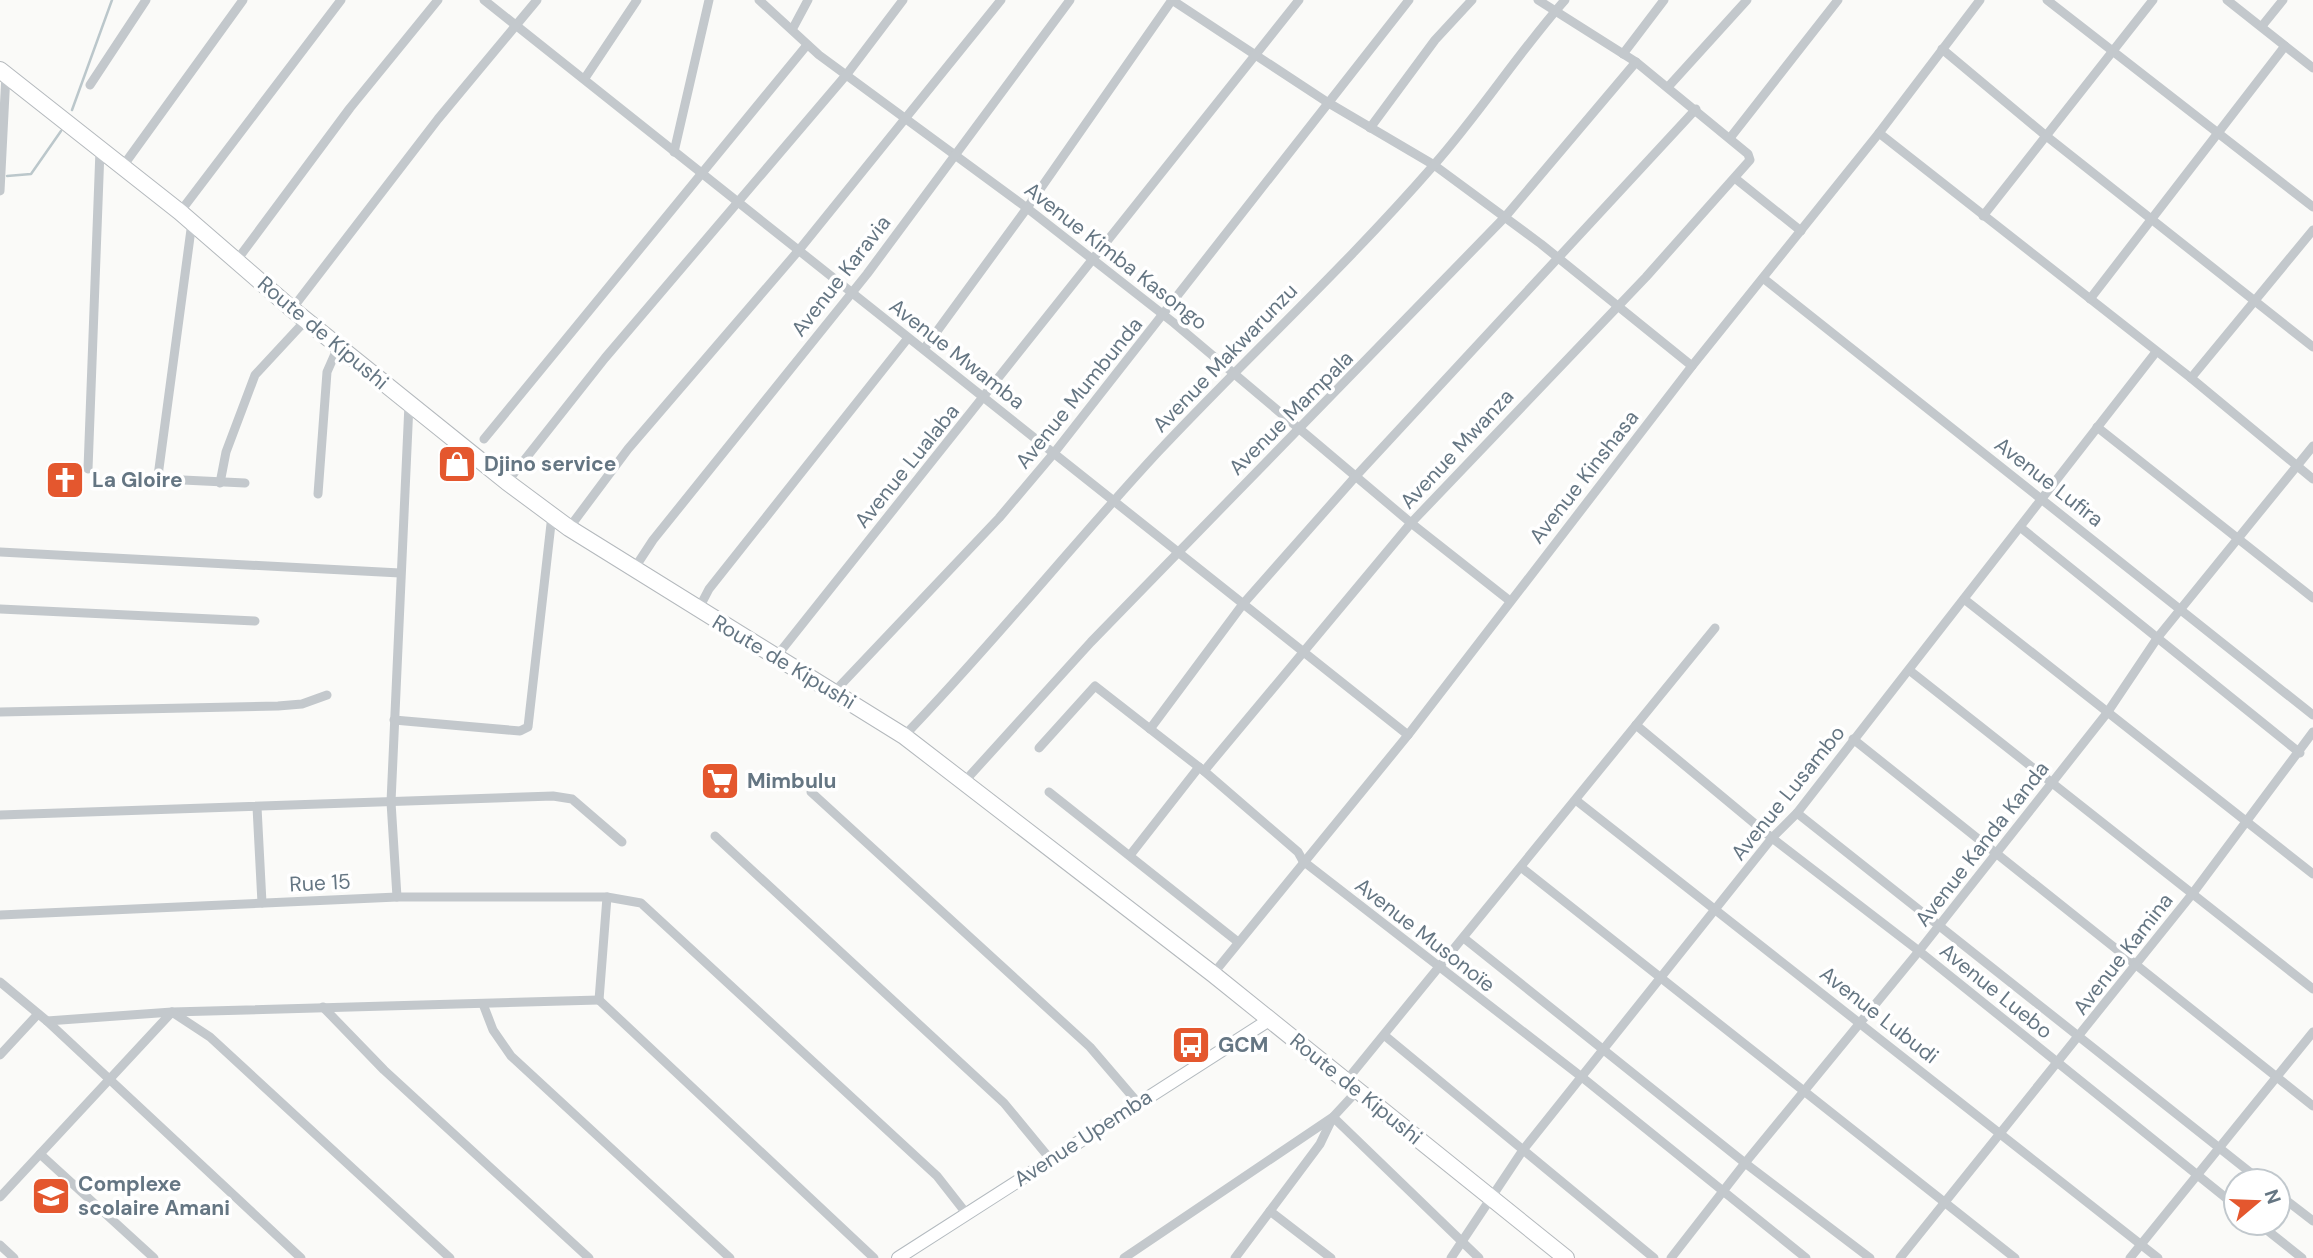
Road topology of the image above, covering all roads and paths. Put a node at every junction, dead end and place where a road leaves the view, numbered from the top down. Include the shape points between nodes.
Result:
1 (146, 0) edge
2 (243, 0) edge
3 (341, 0) edge
4 (438, 0) edge
5 (484, 0) edge
6 (537, 0) edge
7 (637, 0) edge
8 (709, 0) edge
9 (759, 0) edge
10 (808, 0) edge
11 (904, 0) edge
12 (1001, 0) edge
13 (1070, 0) edge
14 (1172, 0) edge
15 (1299, 0) edge
16 (1409, 0) edge
17 (1472, 0) edge
18 (1538, 0) edge
19 (1565, 0) edge
20 (1664, 0) edge
21 (1747, 0) edge
22 (1838, 0) edge
23 (1980, 0) edge
24 (2047, 0) edge
25 (2153, 0) edge
26 (2227, 0) edge
27 (2283, 0) edge
28 (1554, 12) junction
29 (516, 25) junction
30 (2262, 26) junction
31 (793, 28) junction
32 (807, 45) junction
33 (2284, 46) junction
34 (1942, 50) junction
35 (2113, 51) junction
36 (1623, 54) junction
37 (1257, 55) junction
38 (1636, 62) junction
39 (2313, 68) edge
40 (3, 72) edge
41 (847, 74) junction
42 (585, 78) junction
43 (90, 85) dead end
44 (1668, 87) junction
45 (1327, 102) junction
46 (1696, 109) junction
47 (905, 118) junction
48 (1370, 128) junction
49 (1879, 132) junction
50 (2216, 132) junction
51 (2045, 135) junction
52 (1730, 138) junction
53 (100, 148) junction
54 (674, 152) junction
55 (955, 154) junction
56 (1434, 165) junction
57 (123, 166) junction
58 (702, 174) junction
59 (1736, 179) junction
60 (0, 191) edge
61 (740, 203) junction
62 (2313, 207) edge
63 (1027, 208) junction
64 (1983, 216) junction
65 (186, 217) junction
66 (1505, 217) junction
67 (2151, 217) junction
68 (1801, 230) junction
69 (2313, 230) edge
70 (799, 250) junction
71 (1557, 258) junction
72 (1090, 259) junction
73 (237, 260) junction
74 (1763, 278) junction
75 (850, 293) junction
76 (2090, 299) junction
77 (2257, 301) junction
78 (1617, 305) junction
79 (292, 309) junction
80 (1164, 315) junction
81 (306, 320) junction
82 (908, 338) junction
83 (338, 346) junction
84 (2313, 347) edge
85 (923, 349) junction
86 (2156, 352) junction
87 (1692, 366) junction
88 (1233, 372) junction
89 (2190, 378) junction
90 (984, 400) junction
91 (409, 404) junction
92 (2097, 427) junction
93 (1301, 429) junction
94 (484, 439) dead end
95 (2313, 446) edge
96 (1054, 453) junction
97 (2297, 467) junction
98 (88, 469) dead end
99 (1356, 476) junction
100 (2313, 479) edge
101 (507, 481) junction
102 (220, 483) junction
103 (245, 483) dead end
104 (318, 494) dead end
105 (2042, 499) junction
106 (1112, 501) junction
107 (552, 515) junction
108 (1411, 523) junction
109 (2020, 527) junction
110 (569, 528) junction
111 (2240, 539) junction
112 (1179, 551) junction
113 (0, 552) edge
114 (634, 569) junction
115 (400, 573) junction
116 (2313, 598) edge
117 (1964, 600) junction
118 (1510, 601) junction
119 (1243, 604) junction
120 (0, 609) edge
121 (698, 610) junction
122 (2183, 610) junction
123 (255, 621) dead end
124 (1716, 628) dead end
125 (2158, 637) junction
126 (1303, 650) junction
127 (776, 657) junction
128 (1909, 670) junction
129 (834, 692) junction
130 (327, 695) dead end
131 (0, 712) edge
132 (2107, 713) junction
133 (2313, 715) edge
134 (394, 720) junction
135 (1636, 725) junction
136 (1150, 729) junction
137 (2313, 732) edge
138 (1408, 735) junction
139 (904, 736) junction
140 (1853, 738) junction
141 (1039, 748) dead end
142 (2300, 753) junction
143 (1201, 769) junction
144 (964, 782) junction
145 (2052, 783) junction
146 (811, 792) dead end
147 (1049, 792) dead end
148 (1577, 801) junction
149 (391, 802) junction
150 (257, 807) junction
151 (1797, 813) junction
152 (0, 815) edge
153 (2247, 822) junction
154 (715, 836) dead end
155 (1772, 838) junction
156 (622, 842) dead end
157 (1993, 853) junction
158 (1131, 854) junction
159 (1303, 861) junction
160 (1522, 868) junction
161 (2313, 874) edge
162 (2193, 893) junction
163 (397, 897) junction
164 (607, 897) junction
165 (261, 903) junction
166 (1717, 911) junction
167 (0, 915) edge
168 (1939, 925) junction
169 (1465, 939) junction
170 (1238, 942) junction
171 (1919, 951) junction
172 (2135, 965) junction
173 (1440, 970) junction
174 (1213, 974) junction
175 (1660, 980) junction
176 (0, 982) edge
177 (2313, 989) edge
178 (599, 1000) junction
179 (483, 1004) junction
180 (323, 1007) junction
181 (172, 1012) junction
182 (38, 1014) junction
183 (1269, 1020) junction
184 (47, 1021) junction
185 (1860, 1024) junction
186 (2313, 1032) edge
187 (1384, 1035) junction
188 (2080, 1036) junction
189 (1604, 1051) junction
190 (0, 1055) edge
191 (2057, 1062) junction
192 (2274, 1076) junction
193 (1583, 1078) junction
194 (108, 1081) junction
195 (1352, 1086) junction
196 (1803, 1093) junction
197 (1138, 1103) junction
198 (2313, 1106) edge
199 (1333, 1117) junction
200 (2000, 1133) junction
201 (2218, 1148) junction
202 (1523, 1150) junction
203 (40, 1154) junction
204 (1051, 1160) junction
205 (1745, 1163) junction
206 (2243, 1167) edge
207 (2196, 1174) junction
208 (1724, 1192) junction
209 (2222, 1195) edge
210 (0, 1197) edge
211 (1491, 1198) junction
212 (1945, 1201) junction
213 (2292, 1205) edge
214 (1270, 1210) junction
215 (966, 1213) junction
216 (2313, 1221) edge
217 (2276, 1237) edge
218 (1461, 1243) junction
219 (2141, 1244) junction
220 (0, 1245) edge
221 (14, 1258) edge
222 (154, 1258) edge
223 (301, 1258) edge
224 (450, 1258) edge
225 (589, 1258) edge
226 (730, 1258) edge
227 (874, 1258) edge
228 (898, 1258) edge
229 (1124, 1258) edge
230 (1235, 1258) edge
231 (1331, 1258) edge
232 (1451, 1258) edge
233 (1479, 1258) edge
234 (1566, 1258) edge
235 (1654, 1258) edge
236 (1671, 1258) edge
237 (1806, 1258) edge
238 (1870, 1258) edge
239 (1900, 1258) edge
240 (2015, 1258) edge
241 (2130, 1258) edge
242 (2158, 1258) edge
243 (2302, 1258) edge

1 - 43 street
2 - 57 street
3 - 65 street
4 - 73 street via 350,108
5 - 29 street, Avenue Mwamba
6 - 29 street
7 - 42 street
8 - 54 street
9 - 31 street, Avenue Kimba Kasongo
10 - 31 street
11 - 41 street
12 - 47 street
13 - 55 street, Avenue Karavia
14 - 37 street
14 - 63 street
15 - 37 street, Avenue Lualaba
16 - 45 street, Avenue Mumbunda
17 - 48 street via 1435,40
18 - 28 street
19 - 28 street, Avenue Makwarunzu
20 - 36 street
21 - 44 street
22 - 52 street
23 - 34 street, Avenue Kinshasa
24 - 35 street
25 - 35 street
26 - 30 street
27 - 30 street
28 - 36 street
28 - 56 street, Avenue Makwarunzu
29 - 42 street, Avenue Mwamba
29 - 79 street via 438,118
30 - 33 street
31 - 32 street, Avenue Kimba Kasongo
32 - 41 street, Avenue Kimba Kasongo
32 - 58 street
33 - 39 street
33 - 50 street
34 - 49 street, Avenue Kinshasa
34 - 51 street
35 - 50 street
35 - 51 street
36 - 38 street
37 - 45 street
37 - 72 street, Avenue Lualaba
38 - 44 street
38 - 66 street, Avenue Mampala
40 - 53 highway, Route de Kipushi
40 - 60 street
41 - 47 street, Avenue Kimba Kasongo
41 - 61 street
42 - 54 street, Avenue Mwamba
44 - 46 street
45 - 48 street
45 - 80 street, Avenue Mumbunda
46 - 52 street
46 - 71 street
47 - 55 street, Avenue Kimba Kasongo
47 - 70 street
48 - 56 street
49 - 64 street
49 - 68 street, Avenue Kinshasa
50 - 62 street
50 - 67 street
51 - 64 street
51 - 67 street
52 - 59 street, Avenue Mwanza via 1749,156
53 - 57 highway, Route de Kipushi
53 - 98 street
54 - 58 street, Avenue Mwamba
55 - 63 street, Avenue Kimba Kasongo
55 - 75 street, Avenue Karavia
56 - 66 street
56 - 88 street, Avenue Makwarunzu via 1360,247
57 - 65 highway, Route de Kipushi
58 - 61 street, Avenue Mwamba
58 - 94 street
59 - 68 street
59 - 78 street, Avenue Mwanza
61 - 70 street, Avenue Mwamba
61 - 101 street via 605,358
63 - 72 street, Avenue Kimba Kasongo
63 - 85 street
64 - 76 street
65 - 73 highway, Route de Kipushi
65 - 102 street via 158,475 162,480
66 - 71 street
66 - 93 street, Avenue Mampala
67 - 76 street
67 - 77 street
68 - 74 street, Avenue Kinshasa
69 - 77 street
70 - 75 street, Avenue Mwamba
70 - 110 street via 628,449
71 - 78 street
71 - 99 street
72 - 80 street, Avenue Kimba Kasongo
72 - 90 street, Avenue Lualaba
73 - 79 highway, Route de Kipushi
74 - 87 street, Avenue Kinshasa
74 - 105 street, Avenue Lufira
75 - 82 street, Avenue Mwamba
75 - 114 street, Avenue Karavia
76 - 86 street
77 - 84 street
77 - 89 street
78 - 87 street
78 - 108 street, Avenue Mwanza
79 - 81 highway, Route de Kipushi
80 - 88 street, Avenue Kimba Kasongo
80 - 96 street, Avenue Mumbunda
81 - 83 highway, Route de Kipushi
81 - 102 street via 255,375 226,452
82 - 85 street, Avenue Mwamba
82 - 121 street via 709,589
83 - 91 highway, Route de Kipushi
83 - 104 street via 327,372
85 - 90 street, Avenue Mwamba
86 - 89 street
86 - 92 street, Avenue Lusambo
87 - 118 street, Avenue Kinshasa
88 - 93 street, Avenue Kimba Kasongo
88 - 106 street, Avenue Makwarunzu
89 - 97 street
90 - 96 street, Avenue Mwamba
90 - 127 street, Avenue Lualaba
91 - 101 highway, Route de Kipushi
91 - 115 street
92 - 105 street, Avenue Lusambo
92 - 111 street
93 - 99 street, Avenue Kimba Kasongo
93 - 112 street, Avenue Mampala
95 - 97 street, Avenue Kanda Kanda
96 - 106 street, Avenue Mwamba
96 - 129 street, Avenue Mumbunda via 999,518
97 - 100 street
97 - 111 street, Avenue Kanda Kanda
99 - 108 street, Avenue Kimba Kasongo
99 - 119 street
101 - 107 highway, Route de Kipushi
102 - 103 street
105 - 109 street, Avenue Lusambo
105 - 122 street, Avenue Lufira
106 - 112 street, Avenue Mwamba
106 - 139 street, Avenue Makwarunzu
107 - 110 highway, Route de Kipushi
107 - 134 street via 528,727 520,731
108 - 118 street, Avenue Kimba Kasongo
108 - 126 street, Avenue Mwanza
109 - 117 street, Avenue Lusambo
109 - 125 street
110 - 114 highway, Route de Kipushi
111 - 116 street
111 - 122 street, Avenue Kanda Kanda
112 - 119 street, Avenue Mwamba
112 - 144 street, Avenue Mampala
113 - 115 street
114 - 121 highway, Route de Kipushi
115 - 134 street
117 - 128 street, Avenue Lusambo
117 - 132 street
118 - 138 street, Avenue Kinshasa
119 - 126 street, Avenue Mwamba
119 - 136 street
120 - 123 street
121 - 127 highway, Route de Kipushi
122 - 125 street, Avenue Kanda Kanda
122 - 133 street, Avenue Lufira
124 - 135 street
125 - 132 street, Avenue Kanda Kanda
125 - 142 street
126 - 138 street, Avenue Mwamba
126 - 143 street, Avenue Mwanza
127 - 129 highway, Route de Kipushi
128 - 140 street, Avenue Lusambo
128 - 145 street
129 - 139 highway, Route de Kipushi
130 - 131 street via 278,706
132 - 145 street, Avenue Kanda Kanda
132 - 153 street
134 - 149 street
135 - 148 street
135 - 155 street, Avenue Luebo
136 - 141 street, Avenue Musonoïe via 1093,686
136 - 143 street, Avenue Musonoïe
137 - 142 street, Avenue Kamina
138 - 159 street, Avenue Kinshasa
139 - 144 highway, Route de Kipushi
140 - 151 street, Avenue Lusambo
140 - 157 street
142 - 153 street, Avenue Kamina
143 - 158 street, Avenue Mwanza
143 - 159 street, Avenue Musonoïe
144 - 174 highway, Route de Kipushi
145 - 157 street, Avenue Kanda Kanda
145 - 162 street
146 - 197 street via 1090,1047
147 - 158 street
148 - 160 street
148 - 166 street, Avenue Lubudi
149 - 150 street
149 - 156 street via 566,797
149 - 163 street
150 - 152 street
150 - 165 street
151 - 155 street, Avenue Lusambo
151 - 168 street, Avenue Luebo
153 - 161 street
153 - 162 street, Avenue Kamina
154 - 204 street via 1004,1103
155 - 166 street, Avenue Lusambo
155 - 171 street, Avenue Luebo
157 - 168 street, Avenue Kanda Kanda
157 - 172 street
158 - 170 street
159 - 170 street, Avenue Kinshasa
159 - 173 street, Avenue Musonoïe
160 - 169 street
160 - 175 street
162 - 172 street, Avenue Kamina
162 - 177 street
163 - 164 street, Rue 15
163 - 165 street, Rue 15
164 - 178 street
164 - 215 street, Rue 15 via 641,903 937,1176
165 - 167 street, Rue 15
166 - 175 street, Avenue Lusambo
166 - 185 street, Avenue Lubudi
168 - 171 street, Avenue Kanda Kanda
168 - 188 street, Avenue Luebo
169 - 173 street
169 - 189 street, Avenue Musonoïe
170 - 174 street, Avenue Kinshasa
171 - 185 street, Avenue Kanda Kanda
171 - 191 street, Avenue Luebo
172 - 188 street, Avenue Kamina
172 - 192 street
173 - 187 street
173 - 193 street, Avenue Musonoïe
174 - 183 highway, Route de Kipushi
175 - 189 street, Avenue Lusambo
175 - 196 street
176 - 182 street
178 - 179 street
178 - 227 street
179 - 180 street
179 - 226 street via 493,1030 511,1056
180 - 181 street
180 - 225 street via 384,1070
181 - 184 street
181 - 194 street
181 - 224 street via 210,1037
182 - 184 street
182 - 190 street
183 - 195 highway, Route de Kipushi
183 - 197 street, Avenue Upemba
184 - 194 street
185 - 196 street, Avenue Kanda Kanda
185 - 200 street, Avenue Lubudi
186 - 192 street
187 - 195 street
187 - 202 street
188 - 191 street, Avenue Kamina
188 - 201 street, Avenue Luebo
189 - 193 street, Avenue Lusambo
189 - 205 street, Avenue Musonoïe
191 - 200 street, Avenue Kamina
191 - 207 street, Avenue Luebo
192 - 198 street
192 - 201 street
193 - 202 street, Avenue Lusambo
193 - 208 street, Avenue Musonoïe
194 - 203 street
194 - 223 street
195 - 199 street
195 - 211 highway, Route de Kipushi
196 - 205 street, Avenue Kanda Kanda
196 - 212 street
197 - 204 street, Avenue Upemba
199 - 214 street via 1320,1144
199 - 218 street
199 - 229 street
200 - 212 street, Avenue Kamina
200 - 219 street, Avenue Lubudi
201 - 206 street, Avenue Luebo
201 - 207 street
202 - 211 street, Avenue Lusambo
202 - 235 street
203 - 210 street
203 - 222 street
204 - 215 street, Avenue Upemba
205 - 208 street, Avenue Kanda Kanda
205 - 238 street, Avenue Musonoïe
207 - 209 street, Avenue Luebo
207 - 219 street
208 - 236 street, Avenue Kanda Kanda
208 - 237 street, Avenue Musonoïe
211 - 218 street, Avenue Lusambo
211 - 234 highway, Route de Kipushi
212 - 239 street, Avenue Kamina
212 - 240 street
213 - 216 street
214 - 230 street
214 - 231 street
215 - 228 street, Avenue Upemba
217 - 243 street
218 - 232 street, Avenue Lusambo
218 - 233 street
219 - 241 street
219 - 242 street, Avenue Lubudi
220 - 221 street

